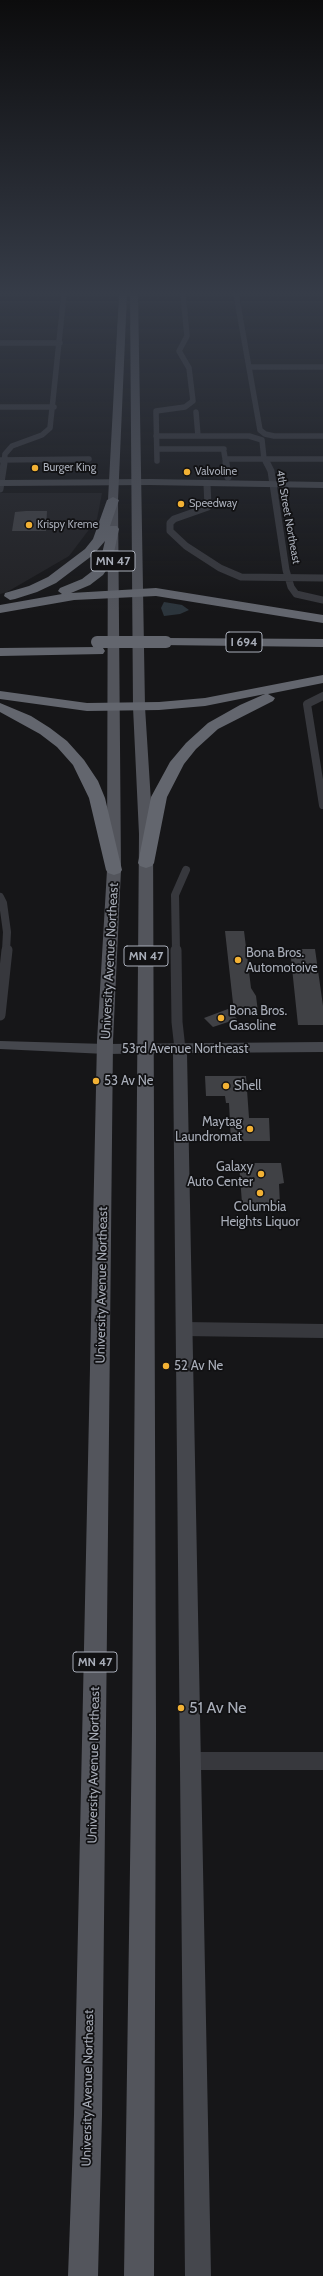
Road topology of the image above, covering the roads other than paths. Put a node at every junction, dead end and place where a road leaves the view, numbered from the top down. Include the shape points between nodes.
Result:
1 (55, 400) edge
2 (118, 400) edge
3 (135, 400) edge
4 (192, 400) edge
5 (255, 400) edge
6 (0, 407) edge
7 (54, 407) junction
8 (196, 412) dead end
9 (156, 436) junction
10 (198, 436) junction
11 (323, 436) edge
12 (223, 441) dead end
13 (156, 449) junction
14 (224, 449) junction
15 (89, 459) dead end
16 (225, 459) junction
17 (264, 459) junction
18 (323, 459) edge
19 (2, 460) edge
20 (157, 461) dead end
21 (228, 477) dead end
22 (207, 484) junction
23 (136, 485) junction
24 (272, 485) junction
25 (323, 485) edge
26 (1, 486) edge
27 (114, 490) junction
28 (113, 529) junction
29 (289, 578) junction
30 (323, 578) edge
31 (138, 592) junction
32 (112, 593) junction
33 (0, 598) edge
34 (323, 600) edge
35 (0, 604) edge
36 (0, 609) edge
37 (323, 619) edge
38 (0, 642) edge
39 (323, 643) edge
40 (97, 647) junction
41 (166, 647) junction
42 (0, 652) edge
43 (323, 653) edge
44 (323, 680) edge
45 (0, 695) edge
46 (323, 696) edge
47 (0, 707) edge
48 (112, 707) junction
49 (139, 707) junction
50 (323, 805) edge
51 (146, 863) junction
52 (114, 870) junction
53 (186, 870) dead end
54 (0, 897) edge
55 (0, 1015) edge
56 (0, 1045) edge
57 (323, 1047) edge
58 (106, 1049) junction
59 (146, 1049) junction
60 (180, 1049) junction
61 (184, 1329) junction
62 (323, 1331) edge
63 (190, 1760) junction
64 (323, 1761) edge
65 (83, 2276) edge
66 (139, 2276) edge
67 (198, 2276) edge

1 - 7 street
2 - 27 main road, University Avenue Northeast / MN 47
3 - 23 main road, MN 47
4 - 9 street via 186,406 156,411
5 - 11 street via 260,430 265,434
6 - 7 street
7 - 19 street via 47,432 12,446
8 - 10 street
9 - 10 street
9 - 13 street
10 - 17 street, 4th Street Northeast via 257,438 262,440
12 - 14 street
13 - 14 street
13 - 20 street
14 - 16 street
15 - 19 street
16 - 17 street
16 - 21 street
17 - 18 street
17 - 24 street, 4th Street Northeast via 271,471
19 - 26 street
22 - 23 street via 194,488
22 - 24 street
22 - 29 street via 208,507 174,519 168,527 170,531 206,560 230,574 248,578
23 - 27 street
23 - 31 main road, MN 47
24 - 25 street
24 - 29 street, 4th Street Northeast
26 - 27 street
27 - 28 main road, University Avenue Northeast / MN 47
27 - 33 highway via 99,540 84,557 46,583
28 - 32 main road, University Avenue Northeast / MN 47
28 - 35 highway via 106,562 91,579 65,591
29 - 30 street
29 - 34 street, 4th Street Northeast via 296,594
31 - 32 highway
31 - 37 highway via 196,597
31 - 49 main road, MN 47
32 - 36 highway via 74,596
32 - 48 main road, University Avenue Northeast / MN 47
38 - 40 highway, I 694
39 - 41 highway, I 694
40 - 41 highway, I 694
40 - 42 highway, I 694
41 - 43 highway, I 694
44 - 49 highway via 205,702
44 - 51 highway via 245,708 213,726 191,746 173,767 163,787 155,813
45 - 48 highway via 64,705
46 - 50 street via 307,704
47 - 52 highway via 45,731 62,744 79,763 97,798
48 - 49 highway
48 - 52 main road, University Avenue Northeast / MN 47
49 - 51 main road, MN 47
51 - 59 main road, MN 47
52 - 58 main road, University Avenue Northeast / MN 47
53 - 60 street via 175,895 177,1022
54 - 55 street via 7,932 6,970
56 - 58 street, 53rd Avenue Northeast
57 - 60 street, 53rd Avenue Northeast
58 - 59 street, 53rd Avenue Northeast
58 - 65 main road, University Avenue Northeast / MN 47
59 - 60 street, 53rd Avenue Northeast
59 - 66 main road, MN 47
60 - 61 street
61 - 62 street
61 - 63 street
63 - 64 street
63 - 67 street

